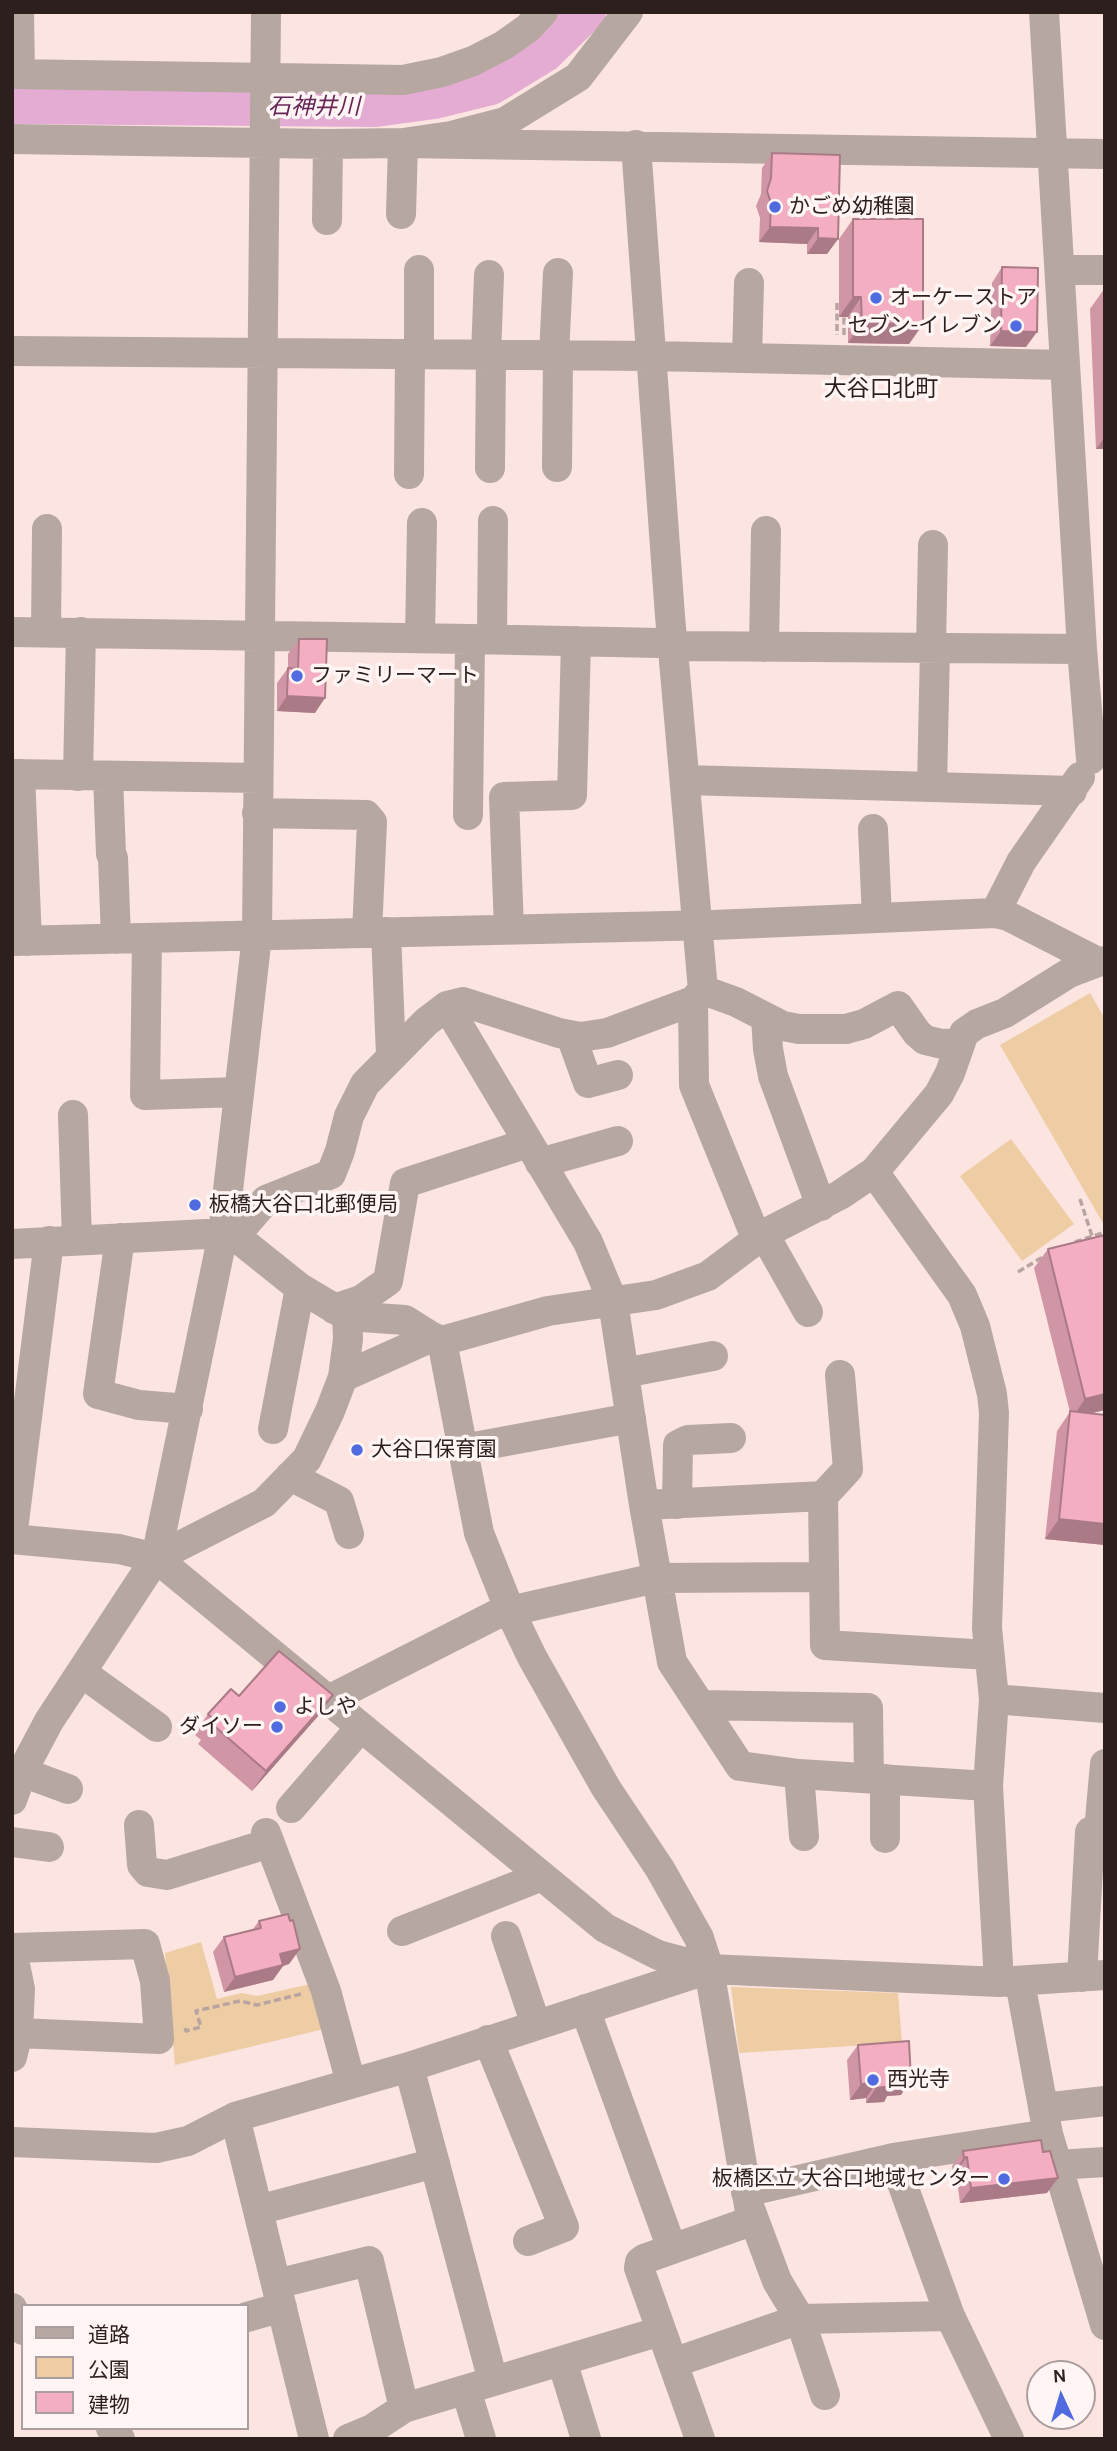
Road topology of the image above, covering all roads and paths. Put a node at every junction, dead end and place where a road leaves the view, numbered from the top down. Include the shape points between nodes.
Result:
1 (19, 12) edge
2 (266, 12) edge
3 (543, 12) edge
4 (628, 12) edge
5 (1044, 12) edge
6 (16, 74) edge
7 (267, 78) junction
8 (501, 134) junction
9 (12, 139) edge
10 (266, 143) junction
11 (403, 143) junction
12 (328, 144) junction
13 (636, 145) junction
14 (1053, 153) junction
15 (1105, 154) edge
16 (401, 214) dead end
17 (327, 220) dead end
18 (419, 270) dead end
19 (1060, 270) junction
20 (1105, 270) edge
21 (558, 273) dead end
22 (489, 275) dead end
23 (749, 283) dead end
24 (837, 303) dead end
25 (844, 312) dead end
26 (837, 342) dead end
27 (844, 344) dead end
28 (12, 351) edge
29 (262, 354) junction
30 (415, 354) junction
31 (488, 355) junction
32 (556, 355) junction
33 (652, 356) junction
34 (747, 358) junction
35 (1065, 365) junction
36 (557, 467) dead end
37 (490, 468) dead end
38 (408, 474) dead end
39 (493, 521) dead end
40 (422, 523) dead end
41 (47, 529) dead end
42 (766, 531) dead end
43 (933, 545) dead end
44 (12, 632) edge
45 (46, 632) junction
46 (81, 632) junction
47 (259, 636) junction
48 (420, 638) junction
49 (481, 639) junction
50 (576, 641) junction
51 (672, 645) junction
52 (764, 647) junction
53 (933, 648) junction
54 (1082, 649) junction
55 (1098, 755) edge
56 (16, 774) edge
57 (78, 776) junction
58 (108, 777) junction
59 (258, 778) junction
60 (686, 780) junction
61 (932, 787) junction
62 (1072, 790) junction
63 (257, 813) junction
64 (468, 815) dead end
65 (873, 829) dead end
66 (995, 913) junction
67 (877, 918) junction
68 (696, 925) junction
69 (509, 929) junction
70 (377, 932) junction
71 (257, 936) junction
72 (147, 938) junction
73 (116, 939) junction
74 (20, 941) edge
75 (1101, 961) edge
76 (698, 995) junction
77 (447, 1006) junction
78 (766, 1018) junction
79 (571, 1036) junction
80 (960, 1044) junction
81 (391, 1056) junction
82 (618, 1075) dead end
83 (240, 1092) junction
84 (73, 1115) dead end
85 (618, 1141) dead end
86 (534, 1153) junction
87 (874, 1172) junction
88 (1080, 1199) dead end
89 (821, 1206) junction
90 (1105, 1232) edge
91 (229, 1235) junction
92 (1092, 1236) junction
93 (761, 1237) junction
94 (120, 1238) junction
95 (63, 1241) junction
96 (12, 1244) edge
97 (1066, 1246) edge
98 (1049, 1253) edge
99 (1018, 1272) dead end
100 (300, 1289) junction
101 (613, 1302) junction
102 (808, 1312) dead end
103 (341, 1313) junction
104 (437, 1339) junction
105 (713, 1356) dead end
106 (624, 1373) junction
107 (841, 1375) dead end
108 (342, 1377) junction
109 (188, 1409) junction
110 (631, 1418) junction
111 (273, 1429) dead end
112 (731, 1438) dead end
113 (463, 1449) junction
114 (290, 1476) junction
115 (823, 1496) junction
116 (677, 1504) junction
117 (644, 1505) junction
118 (349, 1534) dead end
119 (12, 1539) edge
120 (156, 1558) junction
121 (824, 1577) junction
122 (656, 1578) junction
123 (510, 1611) junction
124 (989, 1655) junction
125 (81, 1672) junction
126 (994, 1699) junction
127 (328, 1700) junction
128 (700, 1705) junction
129 (1105, 1709) edge
130 (157, 1727) dead end
131 (361, 1727) junction
132 (1105, 1763) edge
133 (23, 1770) junction
134 (799, 1774) junction
135 (877, 1779) junction
136 (988, 1786) junction
137 (68, 1789) dead end
138 (12, 1800) edge
139 (291, 1808) dead end
140 (139, 1825) dead end
141 (1102, 1831) edge
142 (804, 1836) dead end
143 (885, 1838) dead end
144 (12, 1842) edge
145 (49, 1847) dead end
146 (542, 1876) junction
147 (402, 1931) dead end
148 (506, 1937) dead end
149 (12, 1949) edge
150 (709, 1969) junction
151 (1094, 1976) edge
152 (1009, 1982) junction
153 (308, 1992) dead end
154 (584, 2009) junction
155 (536, 2025) junction
156 (194, 2029) dead end
157 (488, 2040) junction
158 (15, 2045) edge
159 (409, 2067) junction
160 (351, 2083) junction
161 (1105, 2101) edge
162 (235, 2117) junction
163 (1045, 2121) junction
164 (12, 2142) edge
165 (893, 2158) junction
166 (1105, 2162) edge
167 (435, 2163) junction
168 (1057, 2165) junction
169 (750, 2206) junction
170 (258, 2210) junction
171 (1092, 2238) edge
172 (528, 2242) dead end
173 (672, 2249) junction
174 (279, 2295) junction
175 (12, 2308) edge
176 (1103, 2311) edge
177 (248, 2315) edge
178 (950, 2316) junction
179 (800, 2319) junction
180 (21, 2326) edge
181 (662, 2330) junction
182 (562, 2361) junction
183 (673, 2363) junction
184 (479, 2386) junction
185 (825, 2395) dead end
186 (404, 2407) junction
187 (365, 2436) edge
188 (1001, 2437) edge
189 (314, 2439) edge
190 (481, 2439) edge
191 (586, 2439) edge
192 (700, 2439) edge

1 - 6 street
2 - 7 street
3 - 7 street via 504,45 442,72 403,80
4 - 8 street via 578,77
5 - 14 street
6 - 7 street
7 - 10 street
8 - 11 street
8 - 13 street
9 - 10 street
10 - 12 street
10 - 29 street
11 - 12 street
11 - 16 street
12 - 17 street
13 - 14 street
13 - 33 street
14 - 15 street
14 - 19 street
18 - 30 street
19 - 20 street
19 - 35 street
21 - 32 street
22 - 31 street
23 - 34 street
24 - 26 path
25 - 27 path
28 - 29 street
29 - 30 street
29 - 47 street
30 - 31 street
30 - 38 street
31 - 32 street
31 - 37 street
32 - 33 street
32 - 36 street
33 - 34 street
33 - 51 street
34 - 35 street
35 - 54 street
39 - 49 street
40 - 48 street
41 - 45 street
42 - 52 street
43 - 53 street
44 - 45 street
45 - 46 street
46 - 47 street
46 - 57 street
47 - 48 street
47 - 59 street
48 - 49 street
49 - 50 street
49 - 64 street
50 - 51 street
50 - 69 street via 572,795 504,797
51 - 52 street
51 - 60 street
52 - 53 street
53 - 54 street
53 - 61 street
54 - 55 street
55 - 62 street
56 - 57 street
56 - 74 street
57 - 58 street
58 - 59 street
58 - 73 street
59 - 63 street
60 - 61 street
60 - 68 street
61 - 62 street
62 - 66 street via 1021,862
63 - 70 street via 366,815 372,822
63 - 71 street
65 - 67 street
66 - 67 street
66 - 75 street
67 - 68 street
68 - 69 street
68 - 76 street
69 - 70 street
70 - 71 street
70 - 81 street
71 - 72 street
71 - 83 street
72 - 73 street
72 - 83 street via 145,1095
73 - 74 street
75 - 80 street via 1069,973 1005,1013 977,1024 964,1033
76 - 78 street via 736,1002
76 - 79 street via 607,1033
76 - 93 street via 694,1085
77 - 79 street via 463,1002
77 - 81 street
77 - 86 street
78 - 80 street via 799,1030 846,1029 898,1006 925,1040
78 - 89 street via 773,1076
79 - 82 street via 588,1083
80 - 87 street via 939,1094
81 - 91 street via 365,1084 349,1116 331,1174 267,1200
83 - 91 street
84 - 95 street
85 - 86 street
86 - 101 street via 589,1242
86 - 103 street via 405,1183 388,1281
87 - 89 street
87 - 124 street via 962,1295 992,1394
88 - 92 path
89 - 93 street
90 - 92 path
91 - 94 street
91 - 100 street
91 - 109 street
92 - 97 path
93 - 101 street via 708,1276 656,1295
93 - 102 street
94 - 95 street
94 - 109 street via 98,1394 139,1405
95 - 96 street
95 - 119 street
98 - 99 path
100 - 103 street
100 - 111 street
101 - 104 street via 548,1311
101 - 106 street
103 - 104 street via 405,1320
103 - 108 street via 348,1339
104 - 108 street
104 - 113 street
105 - 106 street
106 - 110 street
107 - 115 street via 848,1469
108 - 114 street via 307,1459
109 - 120 street
110 - 113 street
110 - 117 street
112 - 116 street via 688,1440 678,1445
113 - 123 street via 479,1533
114 - 118 street via 339,1501
114 - 120 street via 264,1503
115 - 116 street
115 - 121 street
116 - 117 street
117 - 122 street
119 - 120 street via 119,1549
120 - 125 street
120 - 127 street
121 - 122 street
121 - 124 street via 825,1645
122 - 123 street
122 - 128 street via 672,1662
123 - 127 street
123 - 150 street via 606,1788 699,1938
124 - 126 street
125 - 130 street
125 - 133 street
126 - 129 street
126 - 136 street
127 - 131 street
128 - 134 street via 740,1766
128 - 135 street via 868,1708
131 - 139 street
131 - 146 street
132 - 141 street
133 - 137 street
133 - 138 street
134 - 135 street
134 - 142 street
135 - 136 street
135 - 143 street
136 - 152 street
140 - 160 street via 142,1865 148,1872 167,1875 209,1852 268,1838 326,1991
141 - 151 street via 1090,1832
144 - 145 street
146 - 147 street
146 - 150 street via 605,1928 658,1955
148 - 155 street
149 - 158 street via 20,1989
149 - 158 street via 145,1944 155,1980 159,2039
150 - 152 street
150 - 154 street
150 - 169 street
151 - 152 street
152 - 163 street
153 - 156 path via 257,2005 240,2001 196,2011 201,2027
154 - 155 street
154 - 173 street
155 - 157 street
157 - 159 street
157 - 172 street via 564,2227
159 - 160 street
159 - 167 street
160 - 162 street
161 - 163 street
162 - 164 street via 188,2141 156,2148
162 - 170 street
163 - 165 street
163 - 168 street
165 - 169 street
165 - 178 street
166 - 168 street
167 - 170 street
167 - 184 street
168 - 171 street
169 - 173 street
169 - 179 street via 777,2281
170 - 174 street
171 - 176 street
173 - 181 street via 644,2259 639,2268
174 - 177 street
174 - 186 street via 369,2261
174 - 189 street
175 - 180 street
178 - 179 street
178 - 188 street
179 - 183 street
179 - 185 street
181 - 182 street
181 - 183 street
182 - 184 street
182 - 191 street
183 - 192 street
184 - 186 street
184 - 190 street
186 - 187 street

